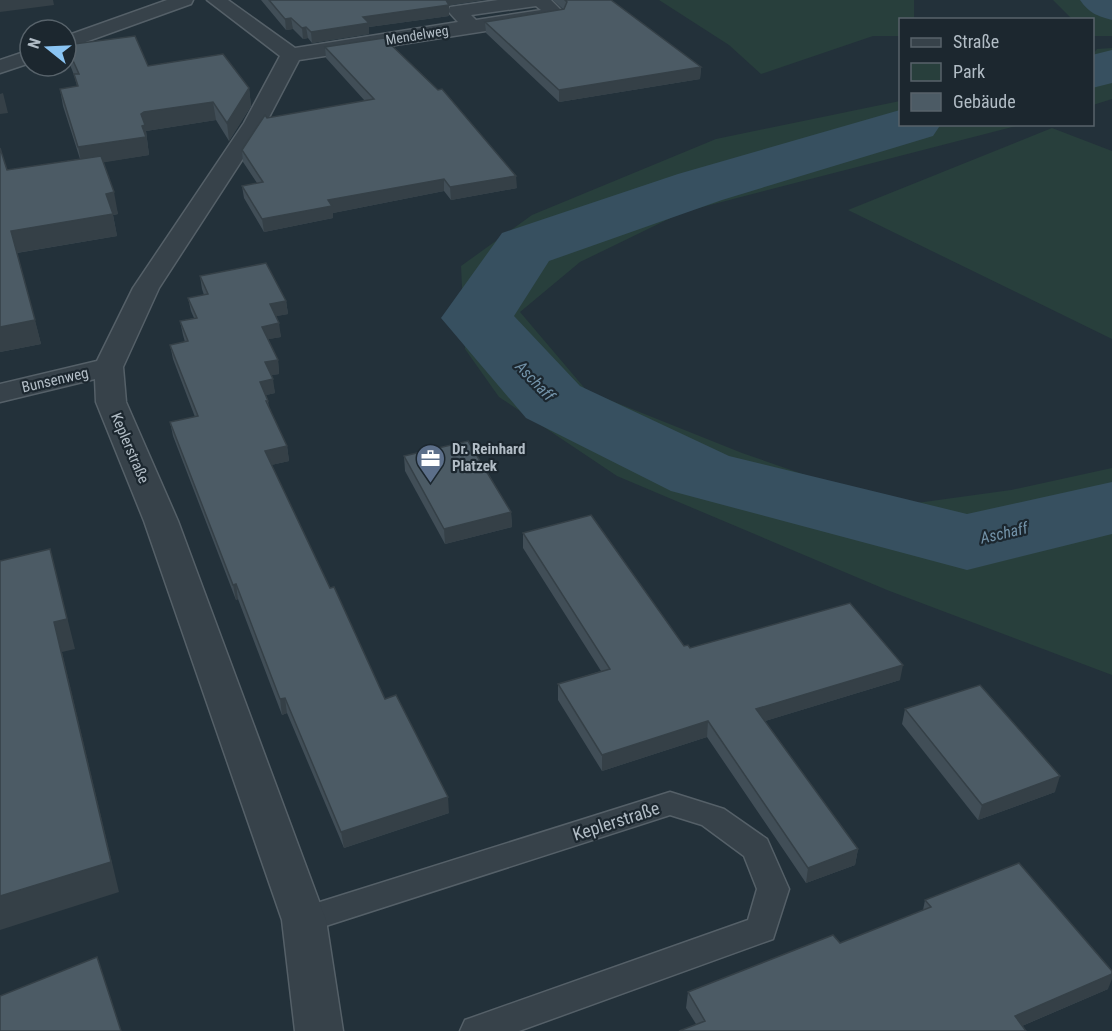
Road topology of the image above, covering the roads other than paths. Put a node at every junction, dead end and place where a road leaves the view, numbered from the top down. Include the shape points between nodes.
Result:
1 (184, 0) edge
2 (216, 0) edge
3 (540, 0) edge
4 (78, 39) edge
5 (291, 55) junction
6 (18, 60) edge
7 (0, 67) edge
8 (109, 367) junction
9 (0, 393) edge
10 (304, 920) junction
11 (319, 1031) edge
12 (477, 1031) edge

1 - 4 street
2 - 5 street
3 - 5 street, Mendelweg via 457,11 472,26
5 - 8 street, Keplerstraße via 255,123 146,288
6 - 7 street
8 - 9 street, Bunsenweg
8 - 10 street, Keplerstraße via 111,402 161,521
10 - 11 street, Keplerstraße
10 - 12 lane, Keplerstraße via 670,803 713,817 756,848 773,889 762,929

